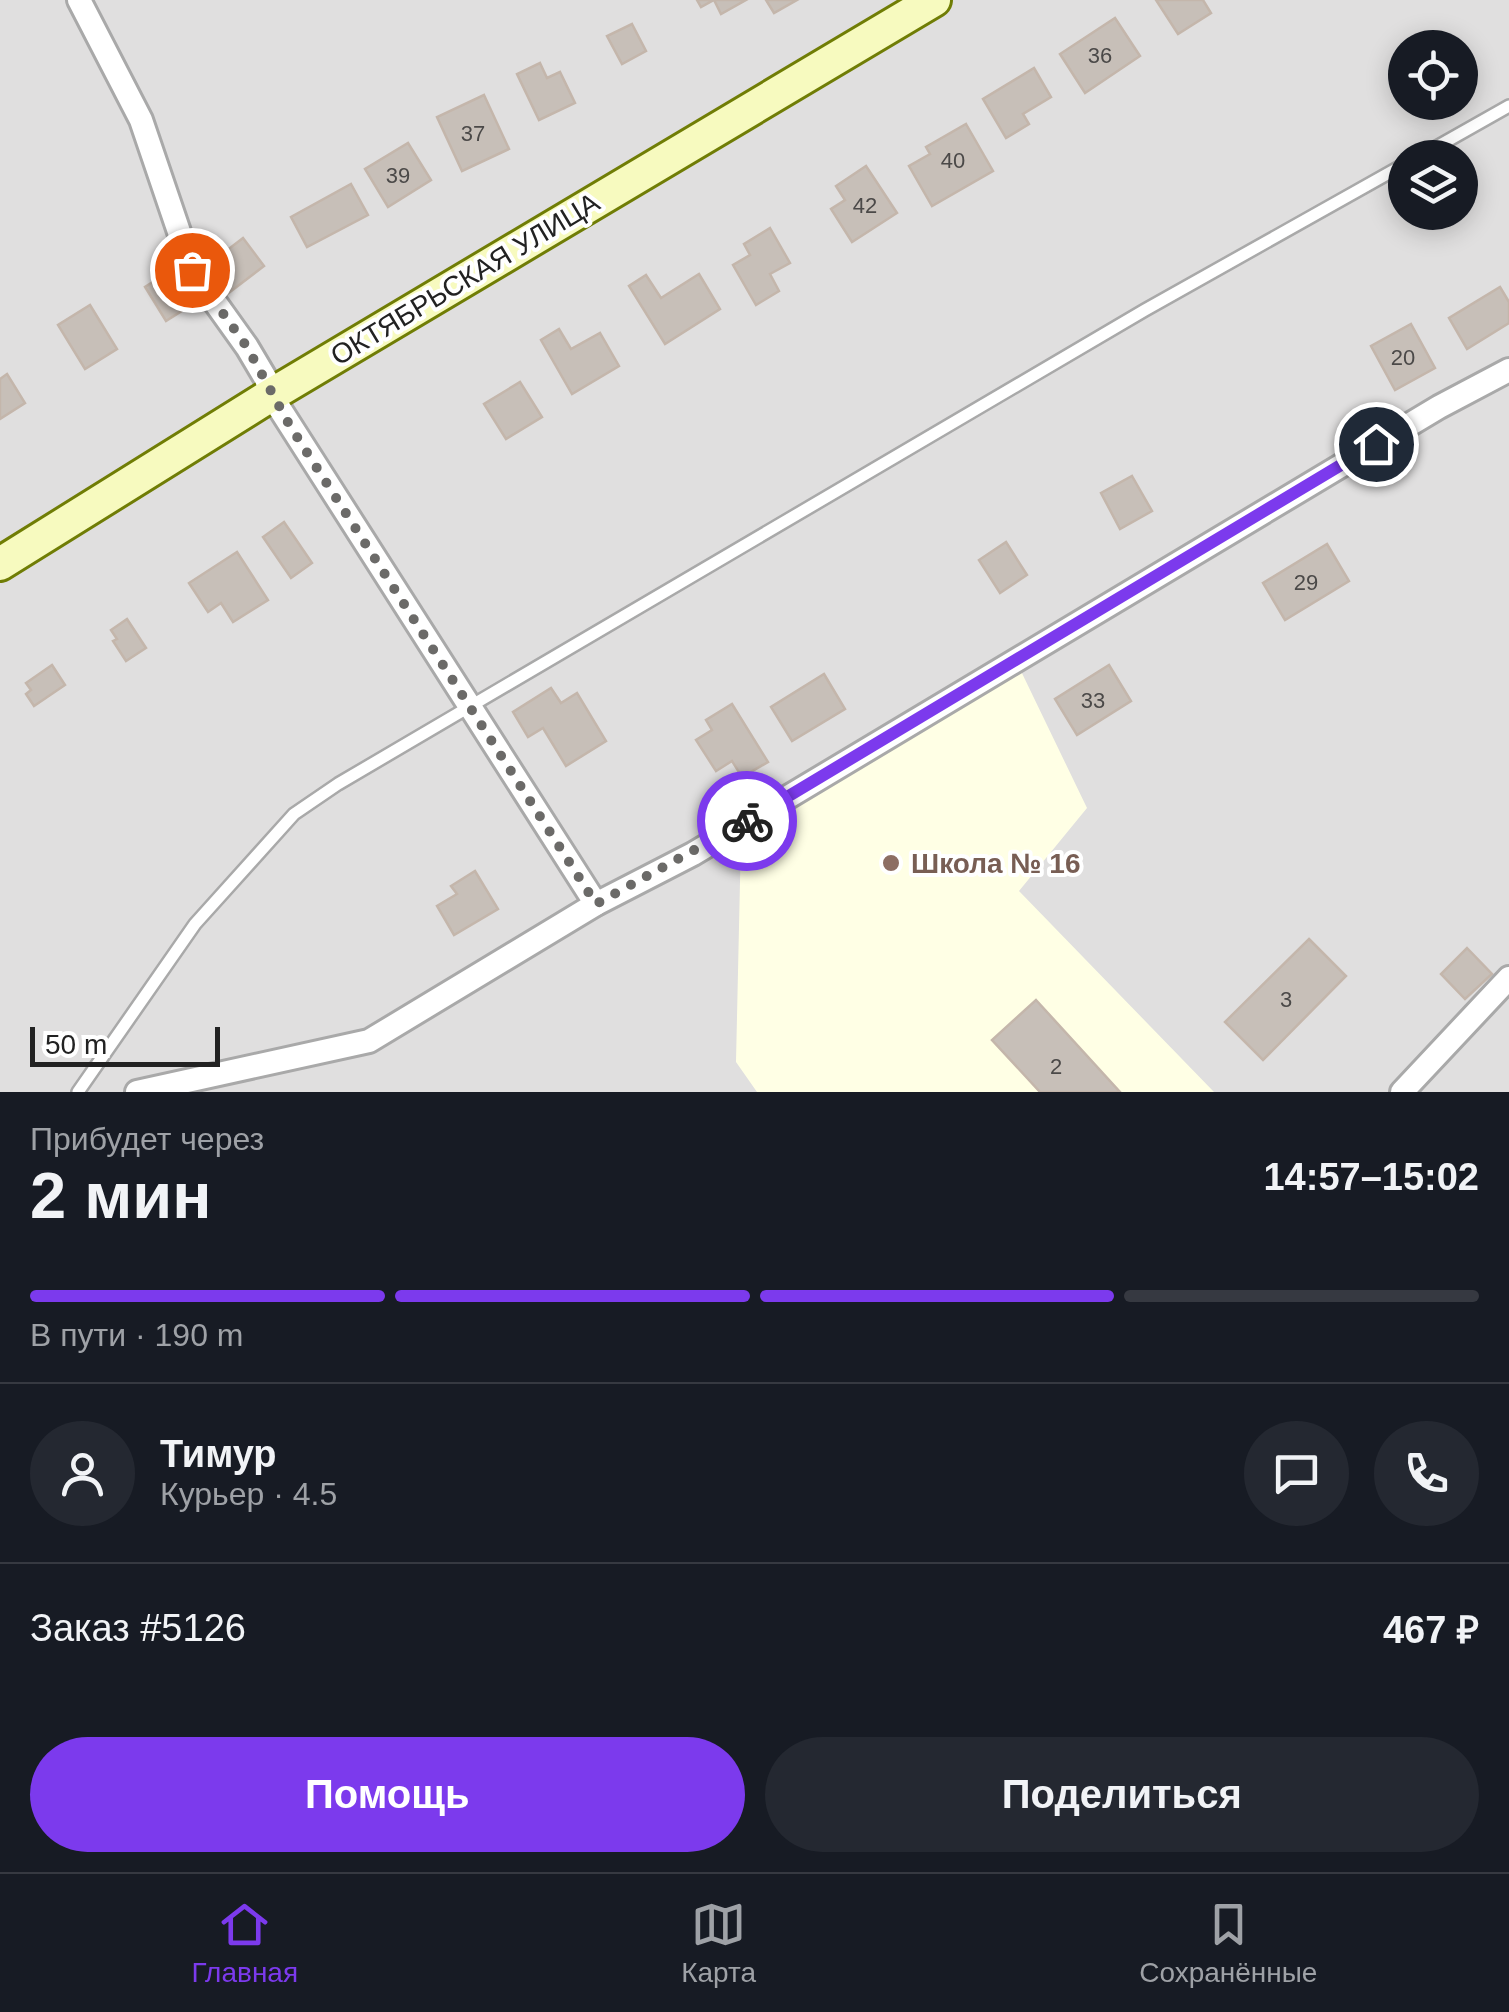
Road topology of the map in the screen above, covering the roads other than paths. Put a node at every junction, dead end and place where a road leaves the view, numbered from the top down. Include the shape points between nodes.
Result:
1 (79, 0) edge
2 (934, 0) edge
3 (1509, 106) edge
4 (1449, 140) edge
5 (1388, 174) edge
6 (1509, 370) edge
7 (271, 395) junction
8 (0, 564) edge
9 (467, 706) junction
10 (596, 904) junction
11 (1509, 978) edge
12 (78, 1092) edge
13 (137, 1092) edge
14 (1402, 1092) edge

1 - 7 street via 141,120 192,270 247,347
2 - 7 street, ОКТЯБРЬСКАЯ УЛИЦА
3 - 4 lane
5 - 9 lane
6 - 10 street via 693,854
7 - 8 street, ОКТЯБРЬСКАЯ УЛИЦА
7 - 9 street
9 - 10 street
9 - 12 lane via 294,814 195,924
10 - 13 street via 369,1041
11 - 14 street

